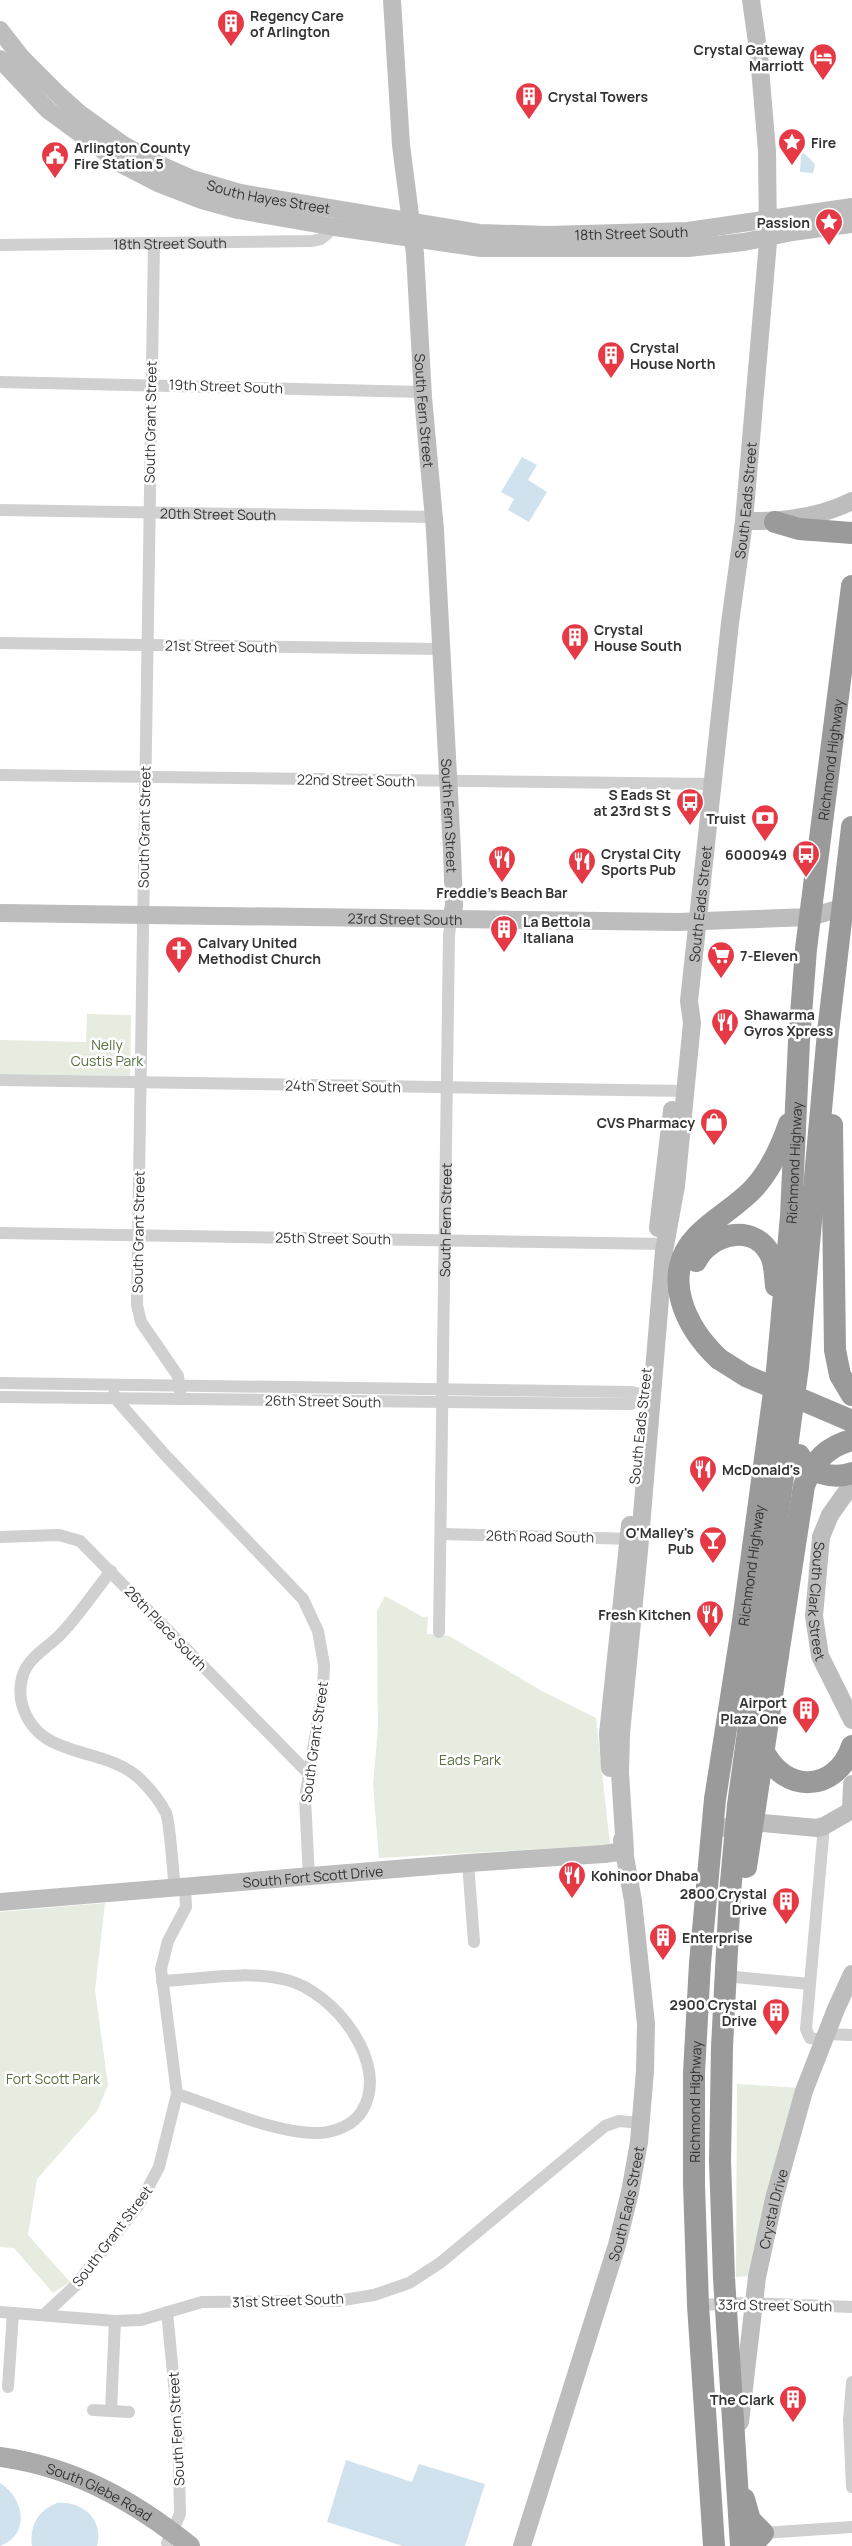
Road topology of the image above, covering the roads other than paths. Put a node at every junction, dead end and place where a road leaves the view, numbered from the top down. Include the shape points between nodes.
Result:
1 (392, 0) edge
2 (750, 0) edge
3 (0, 30) edge
4 (0, 59) edge
5 (852, 206) edge
6 (852, 224) edge
7 (335, 227) junction
8 (769, 228) junction
9 (412, 230) junction
10 (154, 243) junction
11 (0, 245) edge
12 (0, 382) edge
13 (151, 384) junction
14 (423, 392) junction
15 (852, 501) edge
16 (0, 510) edge
17 (149, 512) junction
18 (434, 517) junction
19 (744, 522) junction
20 (774, 522) junction
21 (852, 533) edge
22 (852, 586) edge
23 (0, 643) edge
24 (147, 644) junction
25 (442, 649) junction
26 (0, 775) edge
27 (144, 777) junction
28 (448, 780) junction
29 (712, 784) junction
30 (852, 827) edge
31 (0, 913) edge
32 (143, 914) junction
33 (451, 918) junction
34 (836, 918) edge
35 (698, 921) junction
36 (828, 1032) junction
37 (0, 1080) edge
38 (141, 1082) junction
39 (447, 1088) junction
40 (680, 1091) junction
41 (795, 1104) junction
42 (816, 1160) junction
43 (0, 1233) edge
44 (138, 1235) junction
45 (445, 1240) junction
46 (661, 1244) junction
47 (782, 1328) junction
48 (723, 1355) junction
49 (0, 1383) edge
50 (112, 1385) junction
51 (179, 1385) junction
52 (852, 1395) edge
53 (443, 1396) junction
54 (648, 1397) junction
55 (0, 1398) edge
56 (115, 1398) junction
57 (181, 1399) junction
58 (852, 1410) edge
59 (852, 1422) edge
60 (790, 1433) junction
61 (852, 1440) edge
62 (852, 1473) edge
63 (852, 1484) edge
64 (440, 1534) junction
65 (0, 1537) edge
66 (634, 1539) junction
67 (111, 1571) junction
68 (439, 1632) dead end
69 (852, 1720) edge
70 (852, 1746) edge
71 (763, 1750) junction
72 (308, 1772) junction
73 (852, 1784) edge
74 (851, 1810) edge
75 (744, 1825) junction
76 (824, 1826) junction
77 (712, 1828) junction
78 (625, 1851) junction
79 (468, 1863) junction
80 (309, 1878) junction
81 (180, 1887) junction
82 (0, 1902) edge
83 (474, 1942) dead end
84 (726, 1966) junction
85 (852, 1974) edge
86 (162, 1981) junction
87 (810, 1984) junction
88 (852, 2035) edge
89 (825, 2037) junction
90 (178, 2094) junction
91 (641, 2123) junction
92 (725, 2303) junction
93 (754, 2303) junction
94 (698, 2305) junction
95 (852, 2307) edge
96 (0, 2312) edge
97 (167, 2312) junction
98 (13, 2313) junction
99 (45, 2314) junction
100 (116, 2320) junction
101 (852, 2382) edge
102 (8, 2387) dead end
103 (93, 2410) dead end
104 (111, 2411) junction
105 (129, 2412) dead end
106 (735, 2453) junction
107 (0, 2457) edge
108 (0, 2469) edge
109 (737, 2477) junction
110 (852, 2487) edge
111 (852, 2527) edge
112 (170, 2540) edge
113 (757, 2540) edge
114 (190, 2546) edge
115 (522, 2546) edge
116 (714, 2546) edge
117 (741, 2546) edge

1 - 9 street, South Fern Street via 401,145
2 - 8 street, South Eads Street via 763,108
3 - 9 street, South Hayes Street via 21,57 79,113 158,164 240,194
4 - 7 street, South Hayes Street via 62,120 123,165 202,200 238,210
5 - 8 street, 18th Street South
6 - 8 street, 18th Street South
7 - 9 street, South Hayes Street
7 - 10 street, 18th Street South via 321,239 312,241
8 - 9 street, 18th Street South via 549,235
8 - 19 street, South Eads Street
9 - 14 street, South Fern Street
10 - 11 street, 18th Street South
10 - 13 street, South Grant Street
12 - 13 street, 19th Street South
13 - 14 street, 19th Street South
13 - 17 street, South Grant Street
14 - 18 street, South Fern Street
15 - 20 street via 821,513
16 - 17 street, 20th Street South
17 - 18 street, 20th Street South
17 - 24 street, South Grant Street
18 - 25 street, South Fern Street
19 - 20 street
19 - 29 street, South Eads Street
20 - 21 highway via 799,529
22 - 34 highway, Richmond Highway
23 - 24 street, 21st Street South
24 - 25 street, 21st Street South
24 - 27 street, South Grant Street
25 - 28 street, South Fern Street
26 - 27 street, 22nd Street South
27 - 28 street, 22nd Street South
27 - 32 street, South Grant Street
28 - 29 street, 22nd Street South
28 - 33 street, South Fern Street via 454,906
29 - 35 street, South Eads Street
30 - 34 highway, Richmond Highway
31 - 32 street, 23rd Street South
32 - 33 street, 23rd Street South
32 - 38 street, South Grant Street
33 - 35 street, 23rd Street South
33 - 39 street, South Fern Street
34 - 35 street, 23rd Street South
34 - 36 highway, Richmond Highway
34 - 41 highway, Richmond Highway via 800,1016
34 - 42 highway via 809,1107
35 - 40 street, South Eads Street via 689,1001 681,1022
36 - 42 highway, Richmond Highway
36 - 52 highway via 835,1350 840,1375
37 - 38 street, 24th Street South
38 - 39 street, 24th Street South
38 - 44 street, South Grant Street
39 - 40 street, 24th Street South
39 - 45 street, South Fern Street
40 - 46 street, South Eads Street via 676,1186
41 - 47 highway, Richmond Highway
41 - 48 highway via 782,1145 762,1178 739,1202 697,1236 686,1250 680,1266 679,1290 686,1316 701,1342
42 - 60 highway, Richmond Highway via 806,1296
43 - 44 street, 25th Street South
44 - 45 street, 25th Street South
44 - 51 street, South Grant Street via 137,1305 140,1322 178,1376
45 - 46 street, 25th Street South
45 - 53 street, South Fern Street
46 - 54 street, South Eads Street
47 - 48 highway via 770,1253 750,1236 734,1234 718,1239 699,1255 693,1270 692,1288 699,1316
47 - 77 highway, Richmond Highway via 764,1476
48 - 58 highway
48 - 59 highway, bridge via 746,1376
49 - 50 street, 26th Street South
50 - 51 street, 26th Street South
50 - 56 street, South Grant Street
51 - 53 street, 26th Street South
51 - 57 street, South Grant Street
53 - 54 street, 26th Street South via 632,1392
53 - 57 street, 26th Street South
53 - 64 street, South Fern Street
54 - 66 street, South Eads Street
55 - 56 street, 26th Street South
56 - 57 street, 26th Street South
56 - 72 street, South Grant Street via 303,1599 318,1631 324,1665 323,1690
60 - 62 highway via 808,1467 833,1476
60 - 75 highway, Richmond Highway
61 - 71 highway, bridge via 828,1450 806,1479
63 - 69 street, South Clark Street via 830,1514 821,1537 814,1616 820,1656
64 - 66 street, 26th Road South
64 - 68 street, South Fern Street
65 - 67 street, 26th Place South via 59,1535 80,1542
66 - 78 street, South Eads Street via 623,1648 608,1743 617,1821
67 - 72 street, 26th Place South
67 - 81 street, South Grant Street via 60,1636 26,1669 20,1696 27,1720 51,1743 108,1760 127,1768 142,1780 167,1814
70 - 71 highway via 834,1773 809,1783 796,1782 779,1773
71 - 75 highway
72 - 80 street, South Grant Street via 305,1798
73 - 74 street
74 - 76 street
75 - 76 street
75 - 77 street
75 - 84 highway, Richmond Highway via 740,1912
76 - 87 street
77 - 94 highway, Richmond Highway via 694,2073
78 - 79 street, South Fort Scott Drive
78 - 91 street, South Eads Street via 645,2016 646,2071
79 - 80 street, South Fort Scott Drive
79 - 83 street
80 - 81 street, South Fort Scott Drive
81 - 82 street, South Fort Scott Drive
81 - 86 street, South Grant Street via 186,1907 163,1955
84 - 87 street
84 - 92 highway, Richmond Highway via 720,2161
85 - 89 street, Crystal Drive
86 - 90 street, South Grant Street
86 - 90 street via 268,1977 287,1980 316,1993 332,2005 363,2052 371,2077 368,2101 359,2116 348,2125 321,2133 264,2123
87 - 89 street via 806,2032 810,2038
88 - 89 street
89 - 93 street, Crystal Drive via 804,2091 774,2199
90 - 99 street, South Grant Street via 159,2167 144,2197 76,2285
91 - 97 street, 31st Street South via 614,2122 601,2129 440,2263 409,2283 374,2294 337,2300 202,2302
91 - 115 street, South Eads Street via 634,2176 622,2227
92 - 93 street, 33rd Street South
92 - 94 street, 33rd Street South
92 - 106 highway, Richmond Highway
93 - 95 street, 33rd Street South
93 - 106 street, Crystal Drive
94 - 116 highway, Richmond Highway
96 - 98 street, 31st Street South
97 - 100 street, 31st Street South via 141,2320
97 - 112 street, South Fern Street via 179,2445 180,2514
98 - 99 street, 31st Street South
98 - 102 street
99 - 100 street, 31st Street South
100 - 104 street
101 - 110 street via 849,2435
103 - 104 street
104 - 105 street
106 - 109 highway, Richmond Highway
107 - 112 main road, South Glebe Road via 52,2468 94,2483 126,2500
108 - 112 main road, South Glebe Road via 36,2476 94,2497
109 - 113 highway
109 - 117 highway, Richmond Highway
111 - 113 street
112 - 114 main road, South Glebe Road

